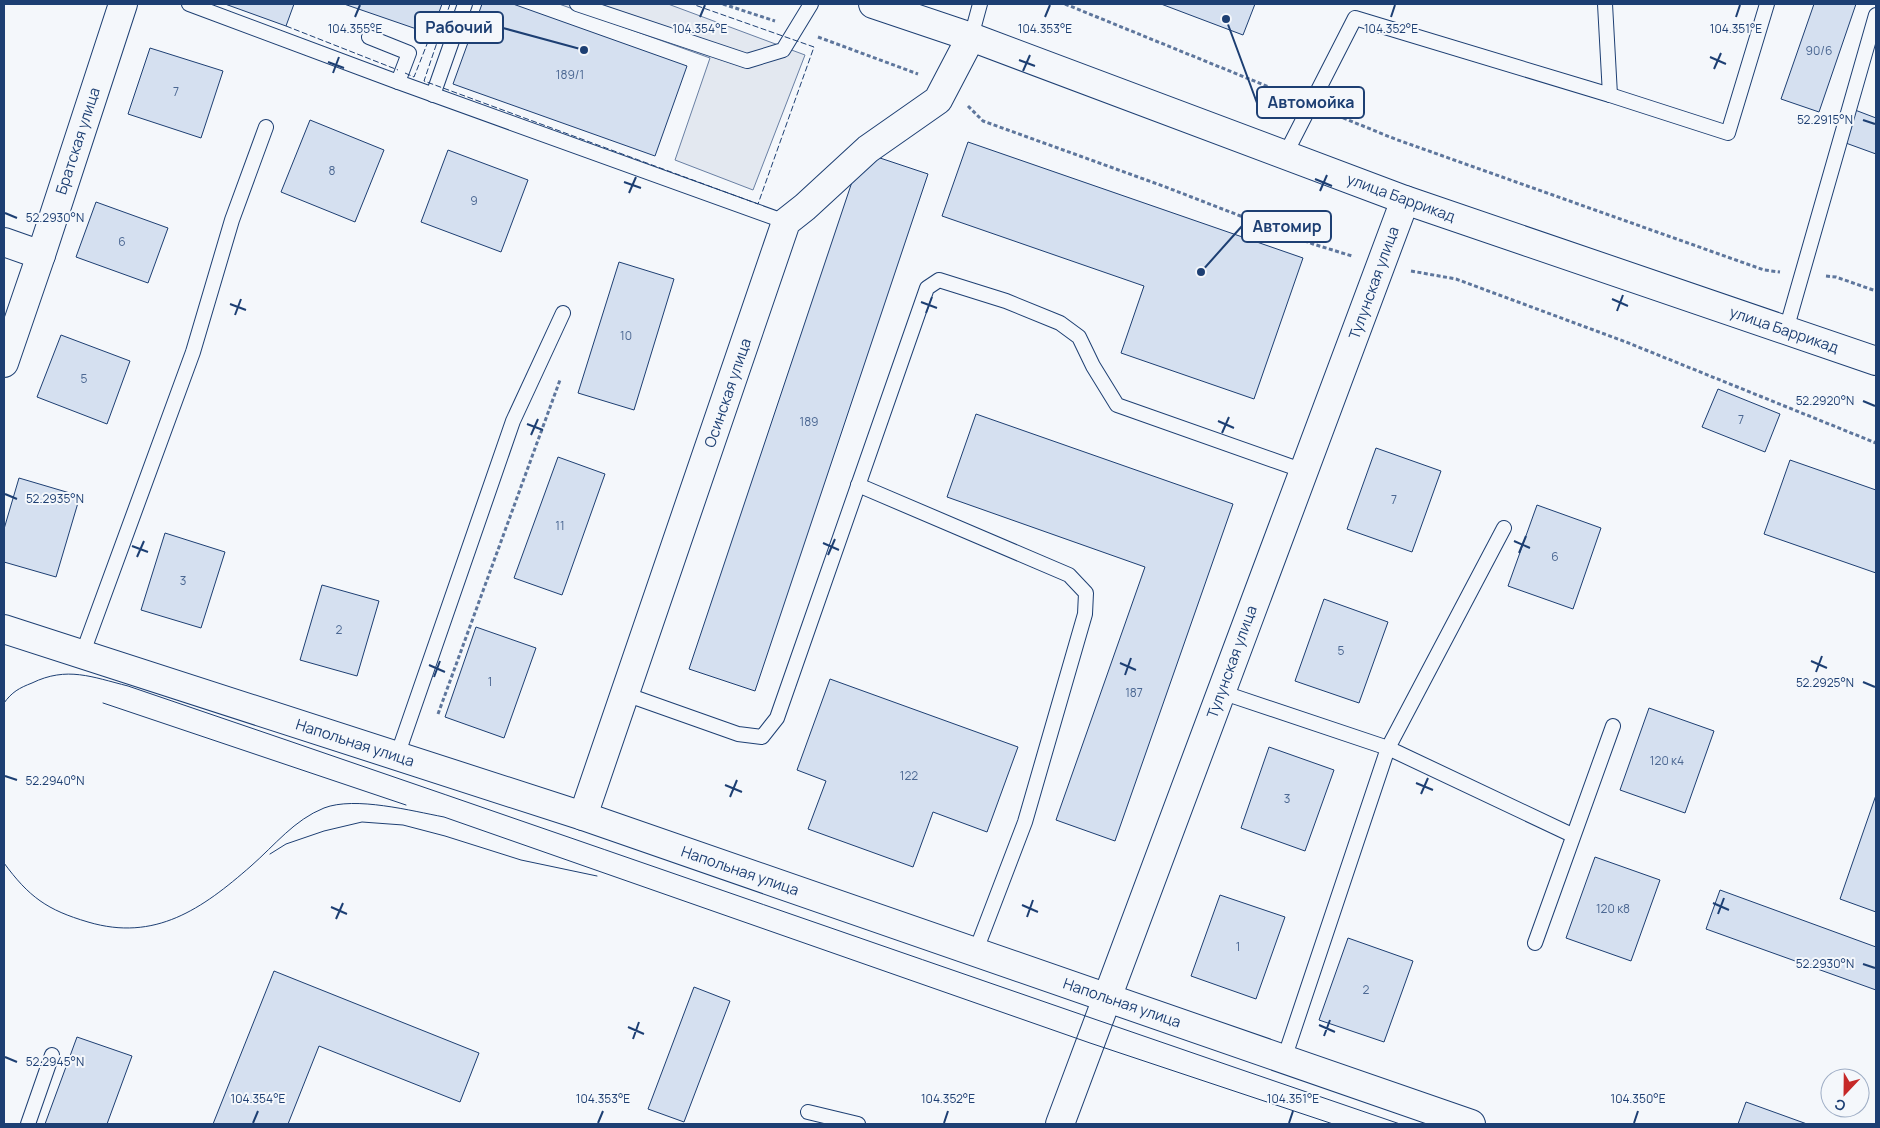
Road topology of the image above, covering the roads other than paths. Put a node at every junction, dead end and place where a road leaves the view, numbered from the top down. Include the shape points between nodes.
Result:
1 (123, 4) edge
2 (190, 4) edge
3 (466, 4) edge
4 (577, 4) edge
5 (811, 4) edge
6 (873, 4) edge
7 (980, 4) edge
8 (1605, 4) edge
9 (1767, 4) edge
10 (1876, 15) edge
11 (369, 36) dead end
12 (971, 37) junction
13 (1871, 53) edge
14 (398, 82) junction
15 (433, 95) junction
16 (1610, 95) junction
17 (266, 127) dead end
18 (1285, 155) junction
19 (1404, 200) junction
20 (786, 222) junction
21 (4, 242) edge
22 (41, 255) junction
23 (563, 313) dead end
24 (1786, 330) junction
25 (1876, 361) edge
26 (4, 363) edge
27 (1304, 471) junction
28 (858, 486) junction
29 (1504, 528) dead end
30 (4, 630) edge
31 (82, 655) junction
32 (1221, 692) junction
33 (625, 694) junction
34 (1613, 726) dead end
35 (1388, 748) junction
36 (397, 756) junction
37 (583, 816) junction
38 (1572, 836) junction
39 (1535, 943) dead end
40 (975, 953) junction
41 (1107, 998) junction
42 (52, 1055) dead end
43 (1284, 1059) junction
44 (808, 1112) dead end
45 (28, 1124) edge
46 (858, 1124) edge
47 (1060, 1124) edge
48 (1471, 1124) edge

1 - 22 street, Братская улица
2 - 14 lane
3 - 15 lane
4 - 5 lane via 747,61 784,50
6 - 12 street, улица Баррикад
7 - 12 lane
8 - 16 lane
9 - 16 lane via 1728,133
10 - 13 lane
11 - 14 lane via 409,53
12 - 18 street, улица Баррикад
12 - 20 street, Осинская улица via 938,100 868,149
13 - 24 lane
14 - 15 lane
15 - 20 lane
16 - 18 lane via 1356,18
17 - 31 lane via 232,220 193,352
18 - 19 street, улица Баррикад
19 - 24 street, улица Баррикад
19 - 27 street, Тулунская улица
20 - 33 street, Осинская улица
21 - 22 street
22 - 26 street, Братская улица
23 - 36 lane via 513,422
24 - 25 street, улица Баррикад
27 - 28 lane via 1117,405 1079,337 1060,323 1006,301 939,280 927,288
27 - 32 street, Тулунская улица
28 - 33 lane via 777,718 762,737 738,734
28 - 40 lane via 1069,575 1086,593 1085,614 1025,822
29 - 35 lane
30 - 31 street, Напольная улица
31 - 36 street, Напольная улица
32 - 35 lane
32 - 41 street, Тулунская улица
33 - 37 street, Осинская улица
34 - 38 lane
35 - 38 lane
35 - 43 lane
36 - 37 street, Напольная улица
37 - 40 street, Напольная улица
38 - 39 lane
40 - 41 street, Напольная улица
41 - 43 street, Напольная улица
41 - 47 street, Тулунская улица
42 - 45 lane
43 - 48 street, Напольная улица
44 - 46 lane

